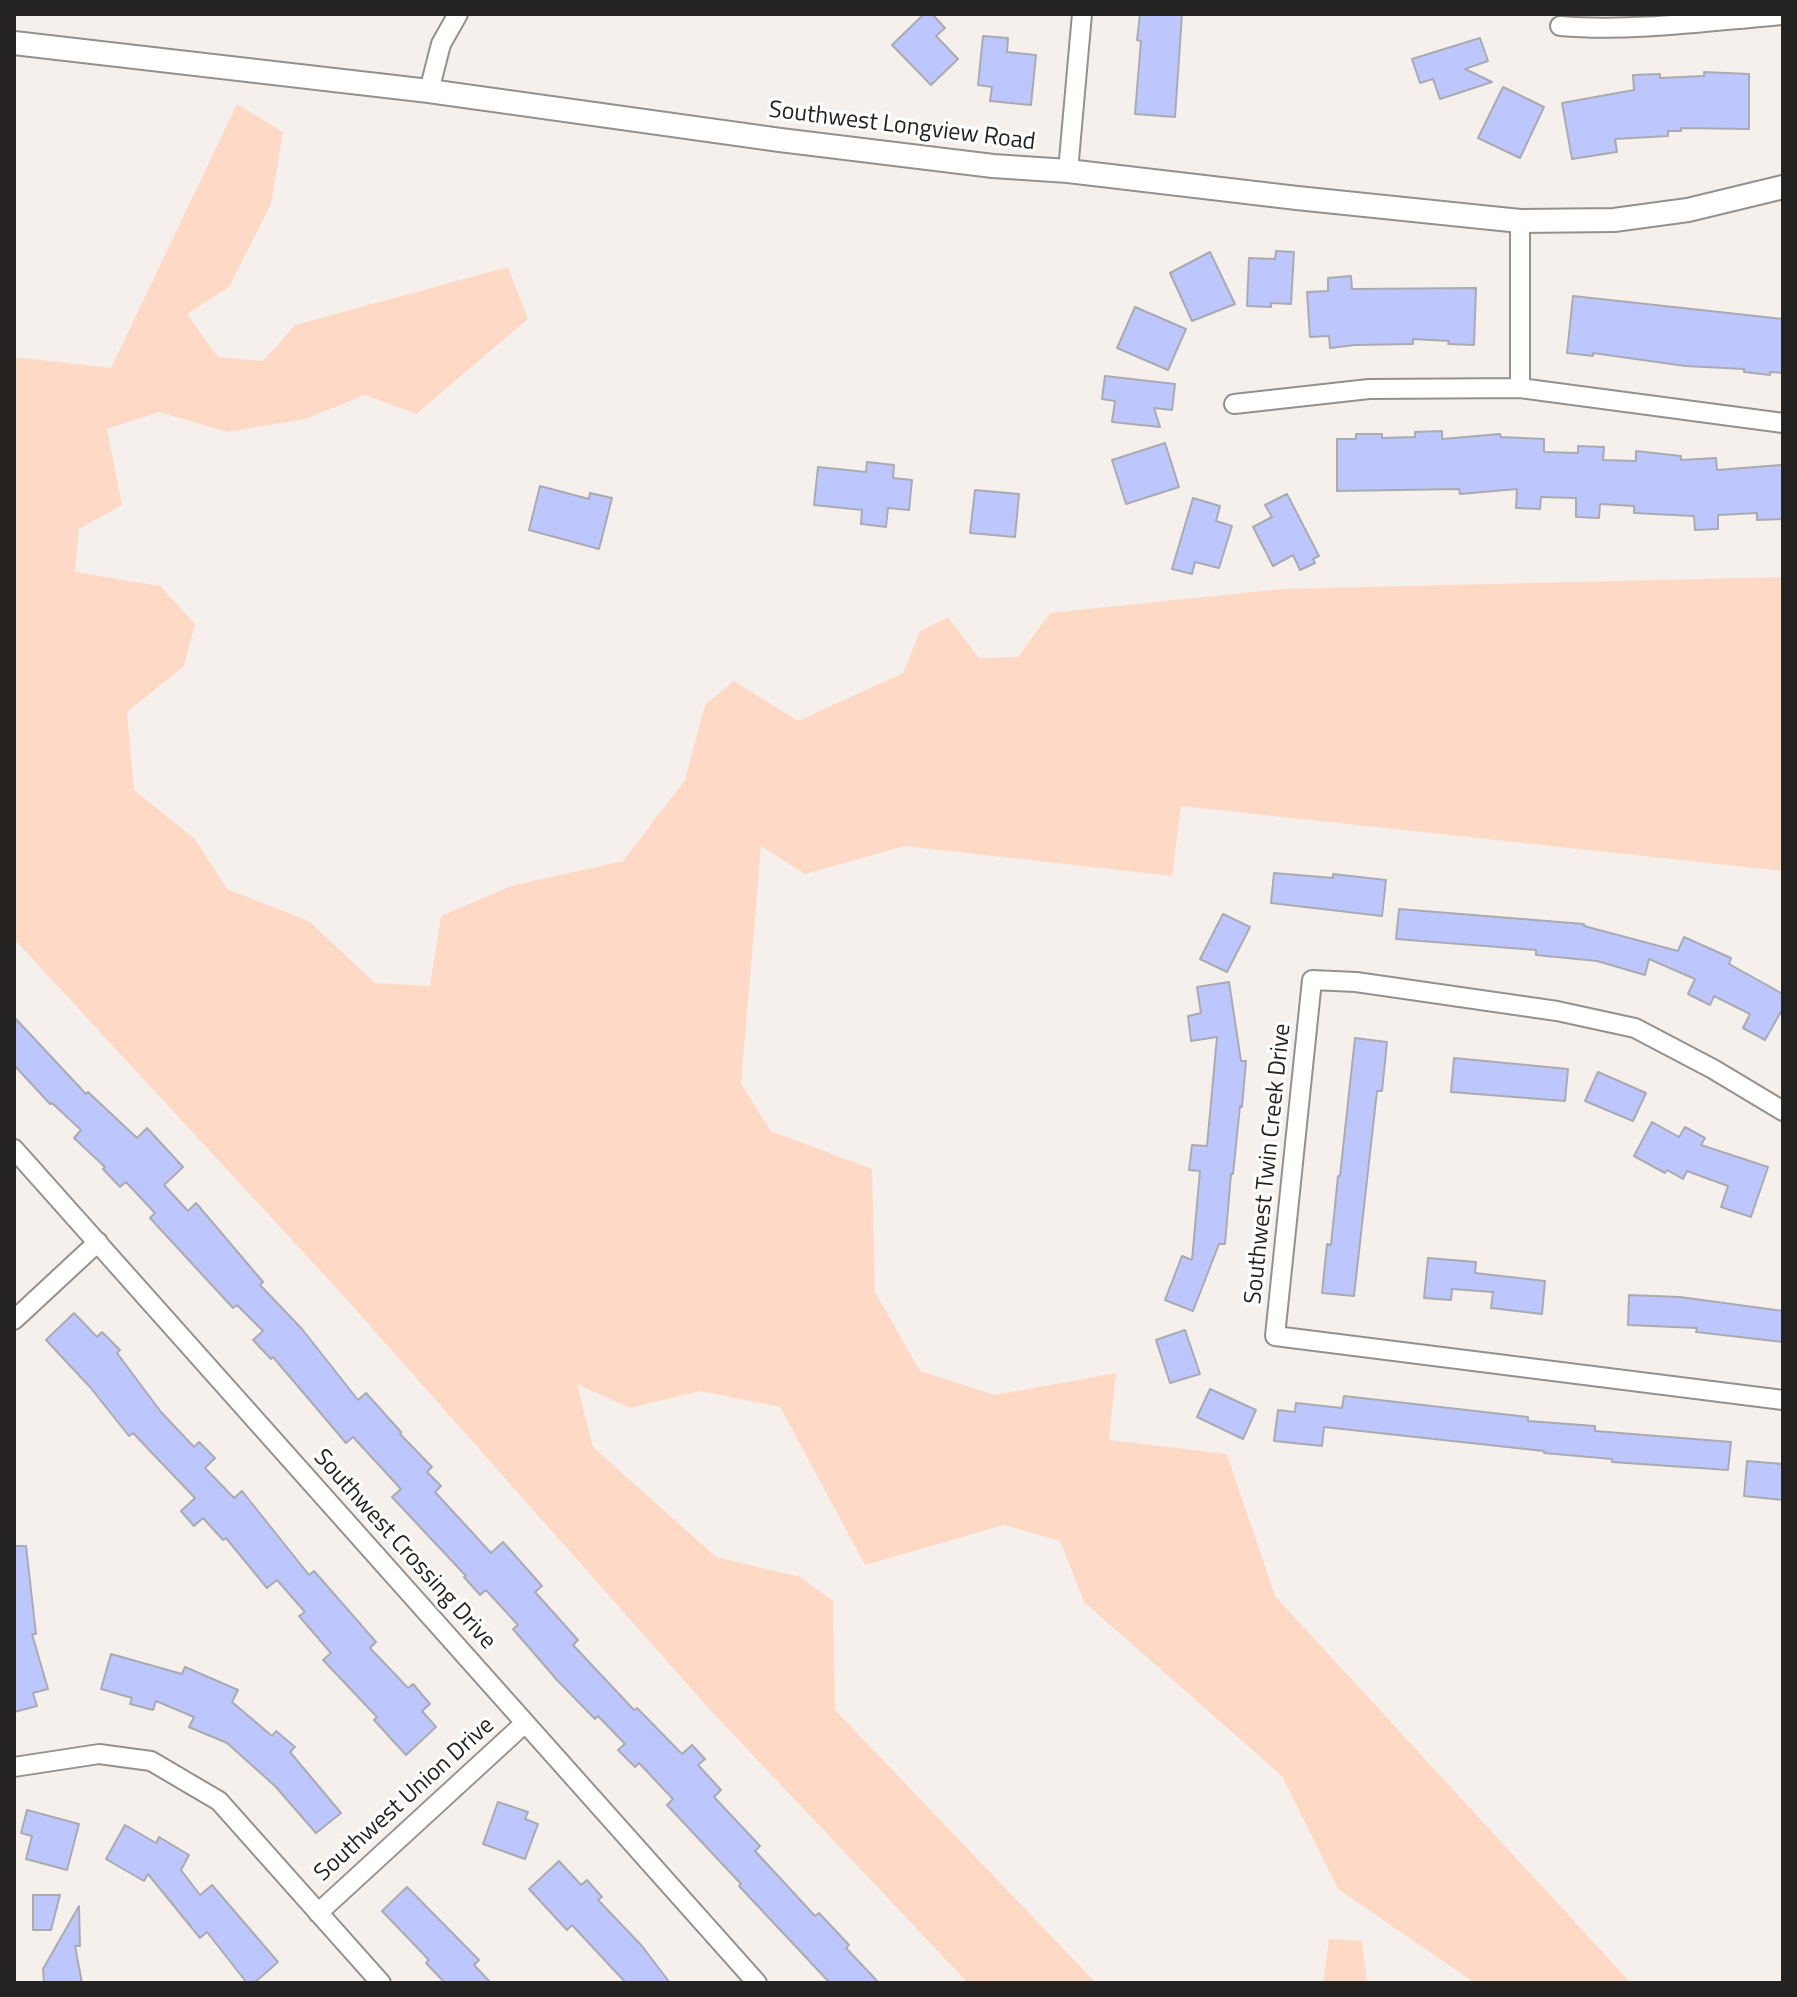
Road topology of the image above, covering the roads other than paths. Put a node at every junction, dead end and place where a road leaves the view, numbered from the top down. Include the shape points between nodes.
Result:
1 (458, 14) edge
2 (1082, 14) edge
3 (1783, 15) edge
4 (1560, 26) dead end
5 (14, 43) edge
6 (429, 91) junction
7 (1068, 171) junction
8 (1783, 187) edge
9 (1520, 221) junction
10 (1520, 388) junction
11 (1234, 404) dead end
12 (1783, 423) edge
13 (1783, 1111) edge
14 (14, 1149) edge
15 (98, 1242) junction
16 (14, 1320) edge
17 (1783, 1400) edge
18 (525, 1723) junction
19 (14, 1767) edge
20 (318, 1913) junction
21 (381, 1983) edge
22 (757, 1983) edge

1 - 6 street via 441,44
2 - 7 street
3 - 4 street
5 - 6 street, Southwest Longview Road
6 - 7 street, Southwest Longview Road via 780,140
7 - 9 street, Southwest Longview Road
8 - 9 street, Southwest Longview Road via 1688,210 1614,220
9 - 10 street
10 - 11 street via 1369,389
10 - 12 street
13 - 17 street, Southwest Twin Creek Drive via 1635,1028 1557,1011 1312,980 1275,1336
14 - 15 street, Southwest Crossing Drive
15 - 16 street
15 - 18 street, Southwest Crossing Drive
18 - 20 street, Southwest Union Drive
18 - 22 street, Southwest Crossing Drive
19 - 20 street via 99,1754 151,1761 219,1801
20 - 21 street

